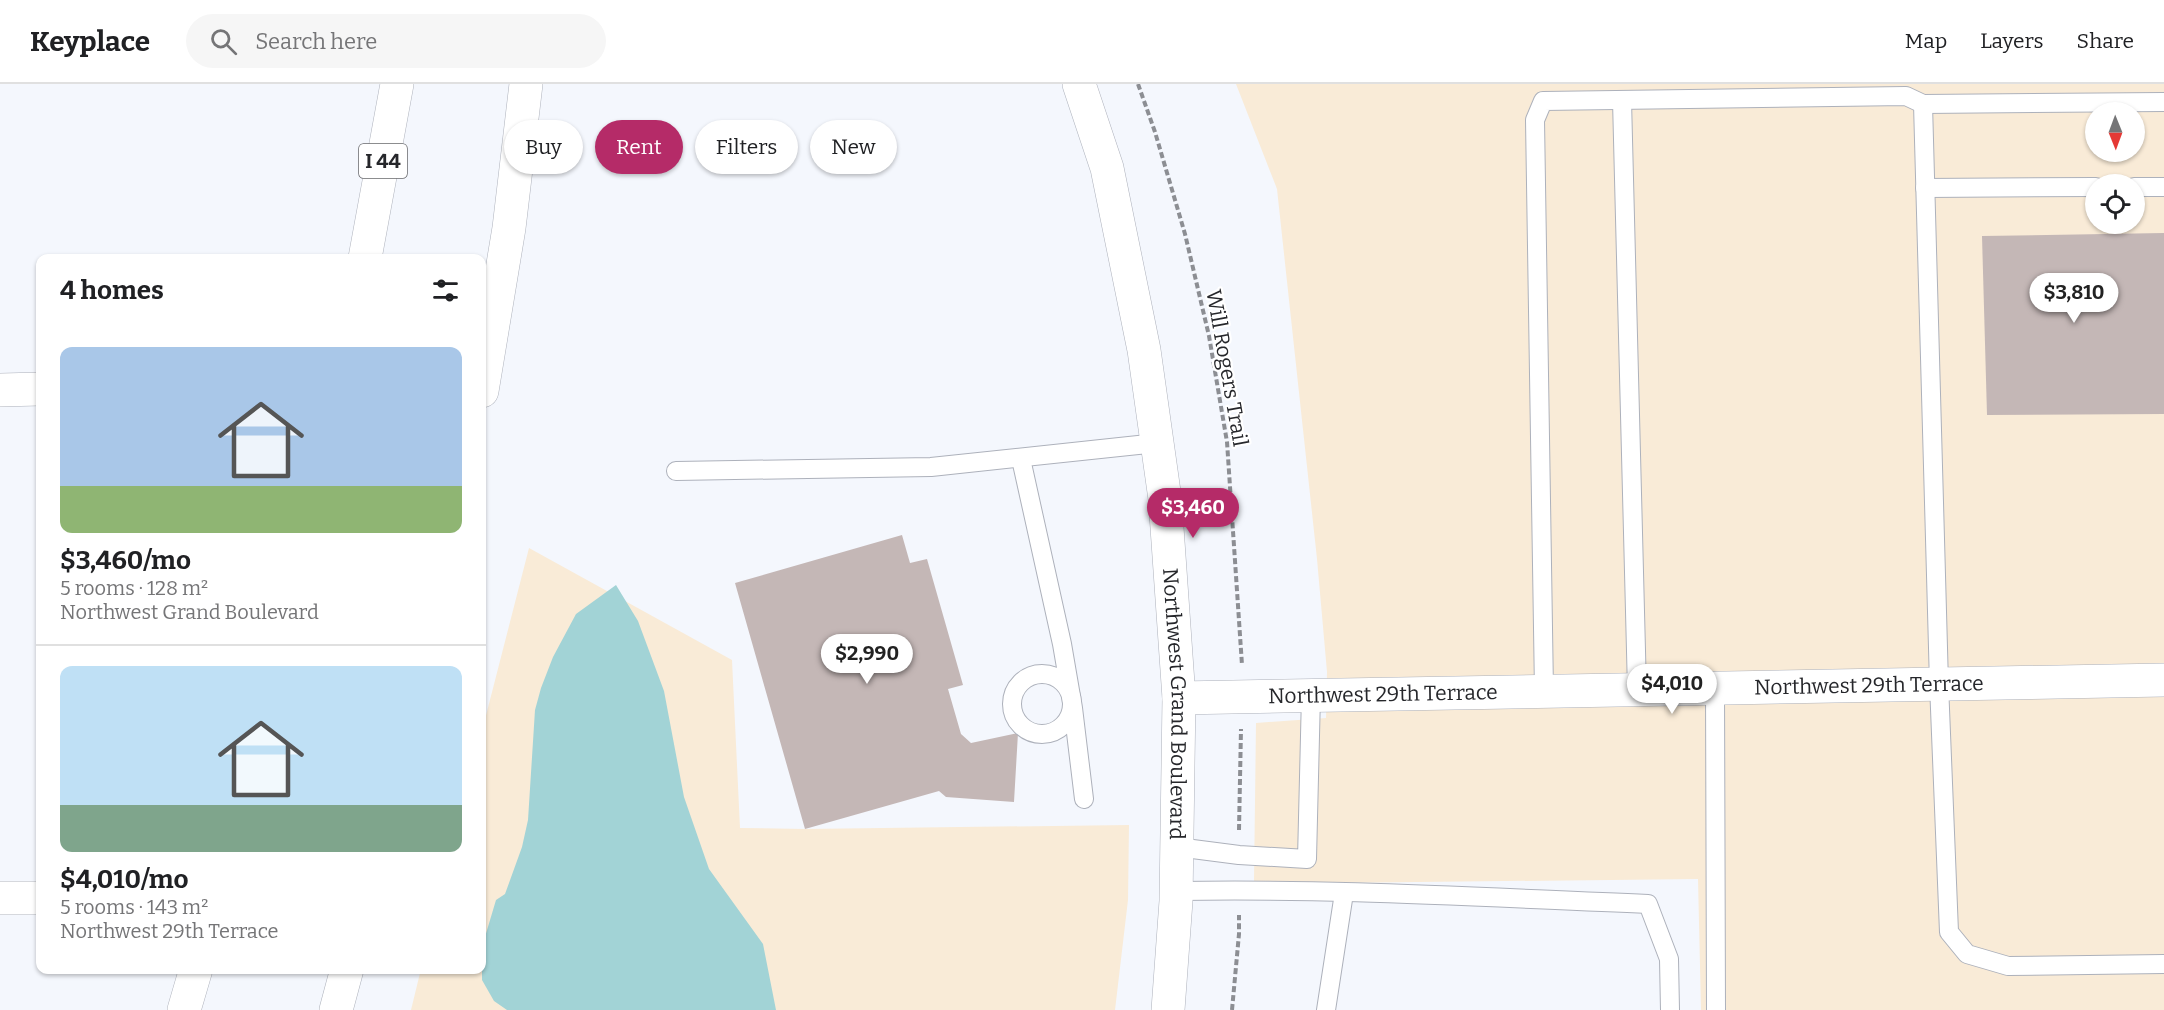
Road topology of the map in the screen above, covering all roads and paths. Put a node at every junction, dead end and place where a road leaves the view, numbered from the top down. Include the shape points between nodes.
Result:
1 (397, 84) edge
2 (526, 84) edge
3 (1079, 84) edge
4 (1138, 84) edge
5 (1622, 100) junction
6 (2164, 102) edge
7 (1923, 104) junction
8 (2085, 187) edge
9 (2145, 187) edge
10 (2164, 187) edge
11 (1925, 188) junction
12 (366, 254) edge
13 (486, 367) edge
14 (36, 389) edge
15 (0, 390) edge
16 (1157, 443) junction
17 (1021, 459) junction
18 (676, 471) dead end
19 (1242, 665) dead end
20 (2164, 680) edge
21 (1939, 684) junction
22 (1715, 688) junction
23 (1637, 690) junction
24 (1544, 691) junction
25 (1311, 695) junction
26 (1179, 698) junction
27 (1240, 735) dead end
28 (1084, 799) dead end
29 (1239, 823) dead end
30 (1177, 847) junction
31 (1176, 891) junction
32 (1344, 892) junction
33 (0, 898) edge
34 (36, 898) edge
35 (1239, 934) dead end
36 (2164, 964) edge
37 (195, 974) edge
38 (346, 974) edge
39 (184, 1010) edge
40 (336, 1010) edge
41 (1168, 1010) edge
42 (1232, 1010) edge
43 (1326, 1010) edge
44 (1670, 1010) edge
45 (1716, 1010) edge

1 - 12 main road, I 44
2 - 13 main road via 509,228
3 - 16 main road, Northwest Grand Boulevard via 1107,168 1144,350
4 - 19 path, Will Rogers Trail via 1185,234 1209,336 1227,442
5 - 7 lane via 1906,96
5 - 23 lane
5 - 24 lane via 1542,101 1535,120
6 - 7 lane
7 - 11 lane
8 - 11 lane
9 - 10 lane
11 - 21 lane
14 - 15 main road
16 - 17 lane
16 - 26 main road, Northwest Grand Boulevard via 1165,499
17 - 18 lane via 931,467
17 - 28 lane via 1062,644
20 - 21 main road, Northwest 29th Terrace
21 - 22 main road, Northwest 29th Terrace
21 - 36 lane via 1949,932 1967,954 2008,966
22 - 23 main road, Northwest 29th Terrace
22 - 45 lane
23 - 24 main road, Northwest 29th Terrace
24 - 25 main road, Northwest 29th Terrace
25 - 26 main road, Northwest 29th Terrace
25 - 30 lane via 1307,859
26 - 30 main road, Northwest Grand Boulevard
27 - 29 path
30 - 31 main road, Northwest Grand Boulevard
31 - 32 lane
31 - 41 main road, Northwest Grand Boulevard
32 - 43 lane
32 - 44 lane via 1648,904 1669,959
33 - 34 main road
35 - 42 path
37 - 39 main road
38 - 40 main road

